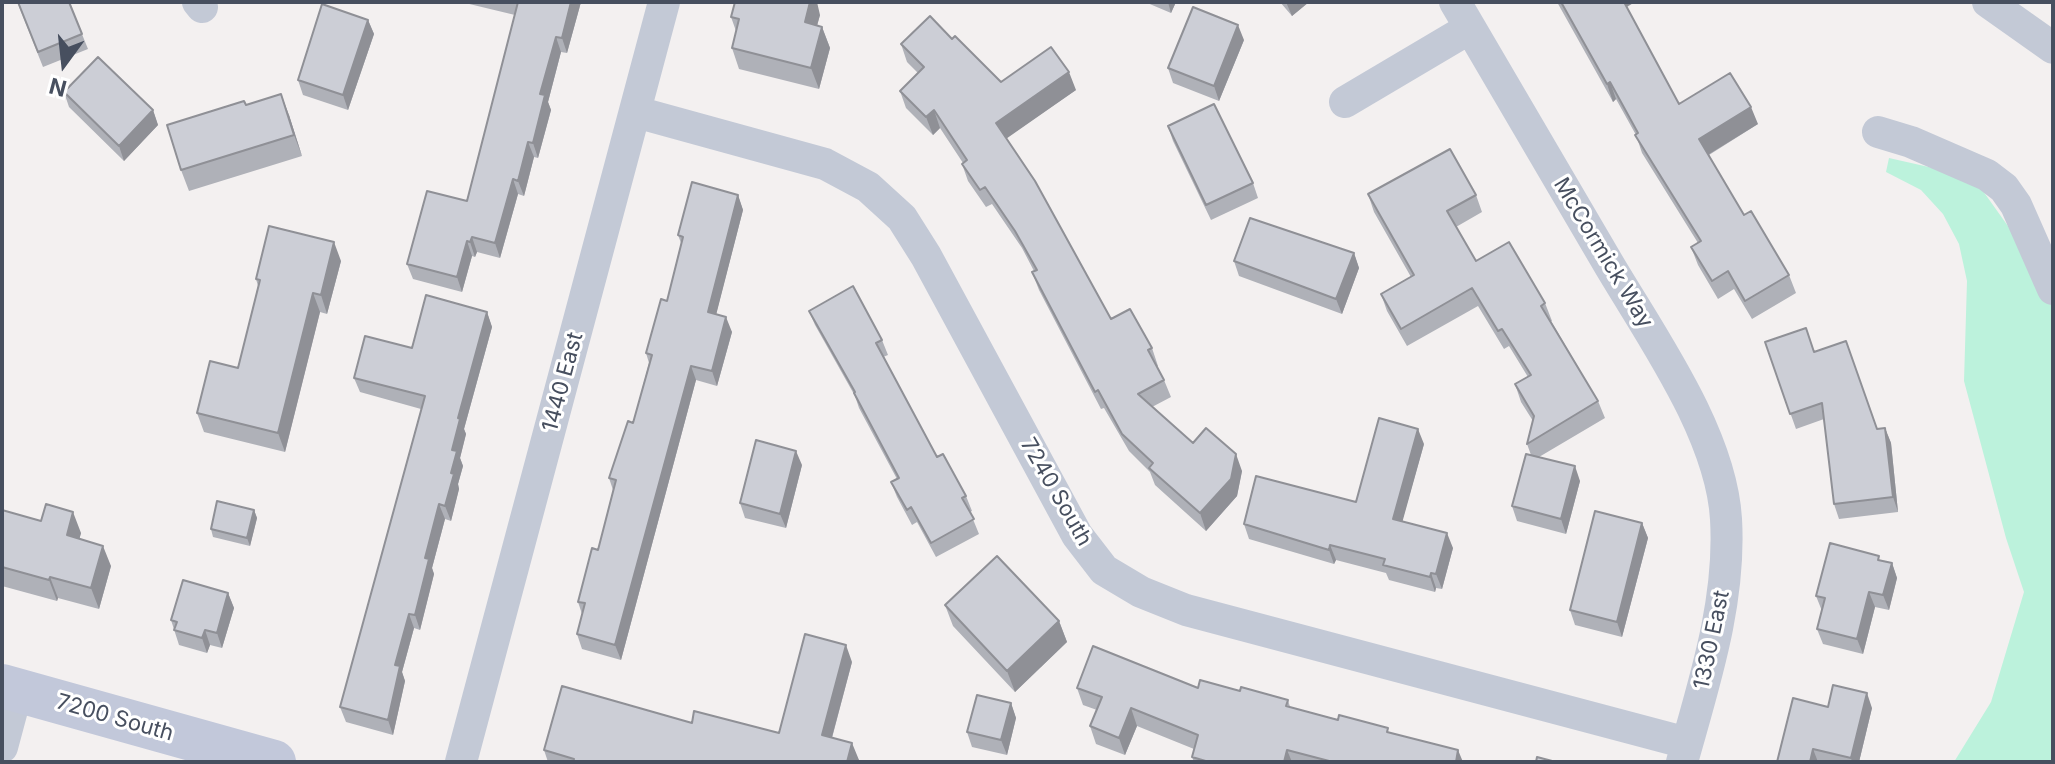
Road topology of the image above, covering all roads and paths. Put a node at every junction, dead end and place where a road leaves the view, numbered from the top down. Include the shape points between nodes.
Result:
1 (664, 2) edge
2 (1988, 2) edge
3 (1462, 15) edge
4 (2053, 48) edge
5 (1345, 102) dead end
6 (636, 112) junction
7 (1878, 132) dead end
8 (2053, 289) edge
9 (1726, 516) joint
10 (10, 688) edge
11 (2, 747) edge
12 (1685, 753) edge
13 (274, 762) edge
14 (461, 762) edge

1 - 6 street, 1440 East
2 - 4 street
3 - 5 street
3 - 9 street, McCormick Way via 1682,388 1718,475
6 - 12 street, 7240 South via 825,164 868,187 902,218 1077,535 1104,570 1186,610
6 - 14 street, 1440 East
7 - 8 street via 1987,175 2004,188
9 - 12 street, 1330 East via 1722,603
10 - 11 street
10 - 13 street, 7200 South

